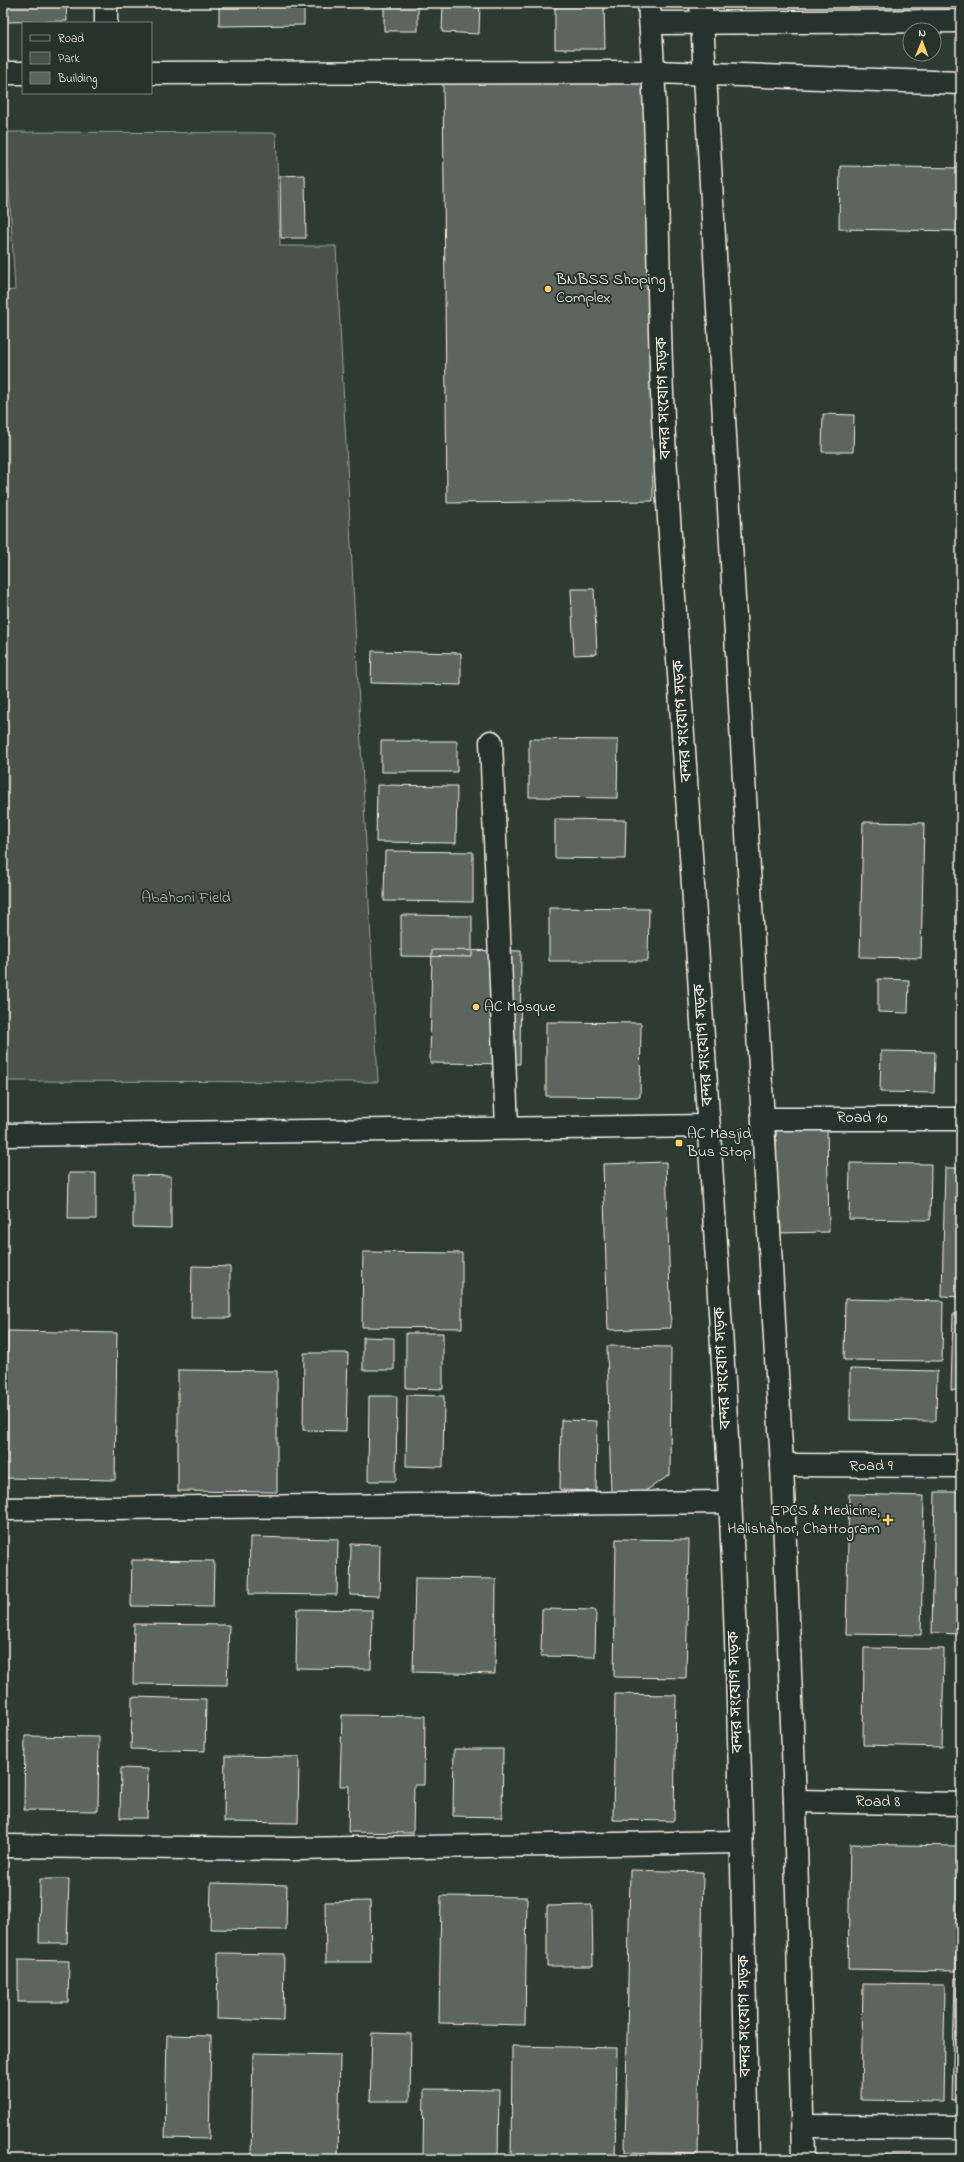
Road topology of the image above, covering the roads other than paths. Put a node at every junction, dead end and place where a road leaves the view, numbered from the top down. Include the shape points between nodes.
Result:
1 (106, 3) edge
2 (702, 12) edge
3 (650, 13) edge
4 (961, 21) edge
5 (106, 22) edge
6 (655, 72) junction
7 (3, 73) edge
8 (22, 73) edge
9 (152, 73) edge
10 (706, 73) junction
11 (961, 83) edge
12 (491, 742) dead end
13 (764, 1119) junction
14 (961, 1119) edge
15 (709, 1126) junction
16 (507, 1128) junction
17 (3, 1135) edge
18 (782, 1465) junction
19 (961, 1466) edge
20 (730, 1502) junction
21 (3, 1509) edge
22 (795, 1801) junction
23 (961, 1804) edge
24 (741, 1842) junction
25 (3, 1846) edge
26 (803, 2126) junction
27 (961, 2127) edge
28 (748, 2159) edge
29 (803, 2159) edge

1 - 5 main road
2 - 3 main road
2 - 4 main road
2 - 10 main road
3 - 6 main road, বন্দর সংযোগ সড়ক
6 - 9 main road
6 - 10 main road
6 - 15 main road, বন্দর সংযোগ সড়ক via 664,430
7 - 8 main road
10 - 11 main road
10 - 13 main road
12 - 16 main road
13 - 14 main road, Road 10
13 - 18 main road
15 - 16 main road
15 - 20 main road, বন্দর সংযোগ সড়ক
16 - 17 main road
18 - 19 main road, Road 9
18 - 22 main road
20 - 21 main road
20 - 24 main road, বন্দর সংযোগ সড়ক
22 - 23 main road, Road 8
22 - 26 main road
24 - 25 main road via 292,1849
24 - 28 main road, বন্দর সংযোগ সড়ক
26 - 27 main road
26 - 29 main road

